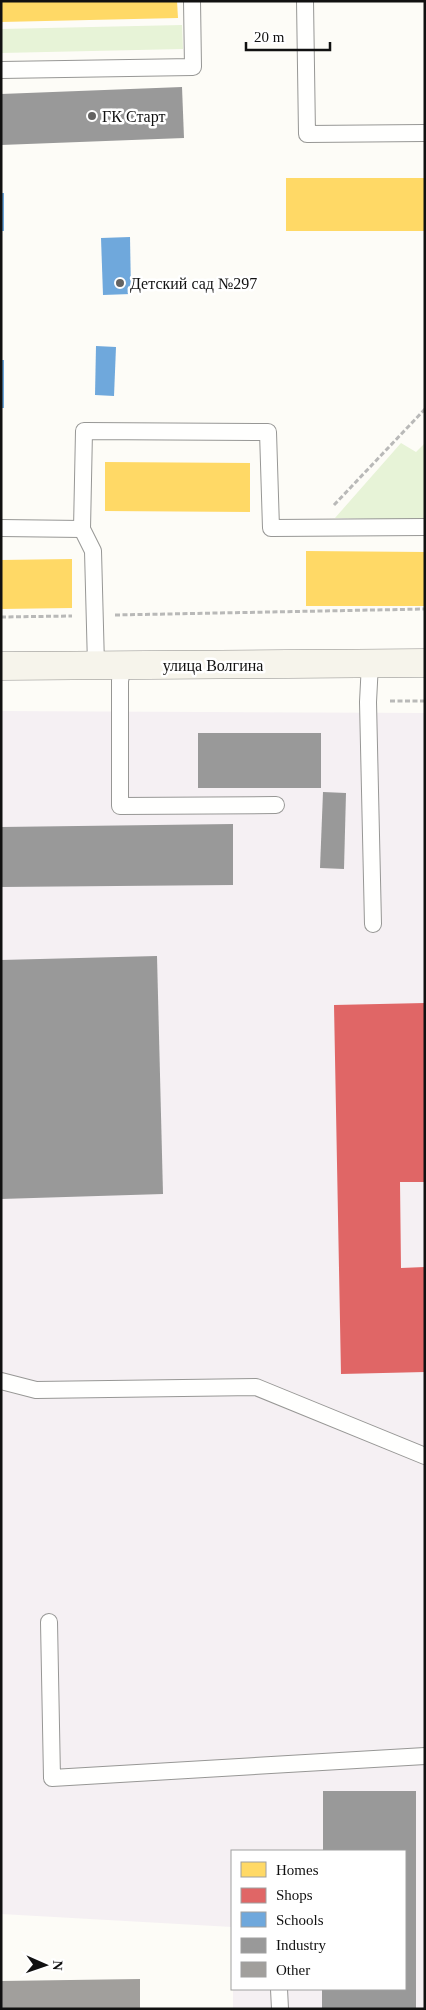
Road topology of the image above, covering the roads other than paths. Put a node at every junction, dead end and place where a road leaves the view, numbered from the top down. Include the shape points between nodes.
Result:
1 (192, 1) edge
2 (305, 1) edge
3 (1, 70) edge
4 (425, 133) edge
5 (425, 527) edge
6 (1, 528) edge
7 (82, 529) junction
8 (425, 663) edge
9 (370, 664) junction
10 (96, 665) junction
11 (123, 665) junction
12 (1, 666) edge
13 (276, 805) dead end
14 (373, 924) dead end
15 (1, 1381) edge
16 (425, 1456) edge
17 (49, 1622) dead end
18 (425, 1756) edge
19 (280, 1990) edge
20 (280, 2009) edge

1 - 3 lane via 192,67
2 - 4 lane via 307,134
5 - 7 lane via 271,528 268,432 84,431
6 - 7 lane
7 - 10 lane via 94,551
8 - 9 street, улица Волгина
9 - 11 street, улица Волгина
9 - 14 lane
10 - 11 street, улица Волгина
10 - 12 street, улица Волгина
11 - 13 lane via 120,681 120,806
15 - 16 lane via 36,1390 256,1387
17 - 18 lane via 52,1778
19 - 20 lane

